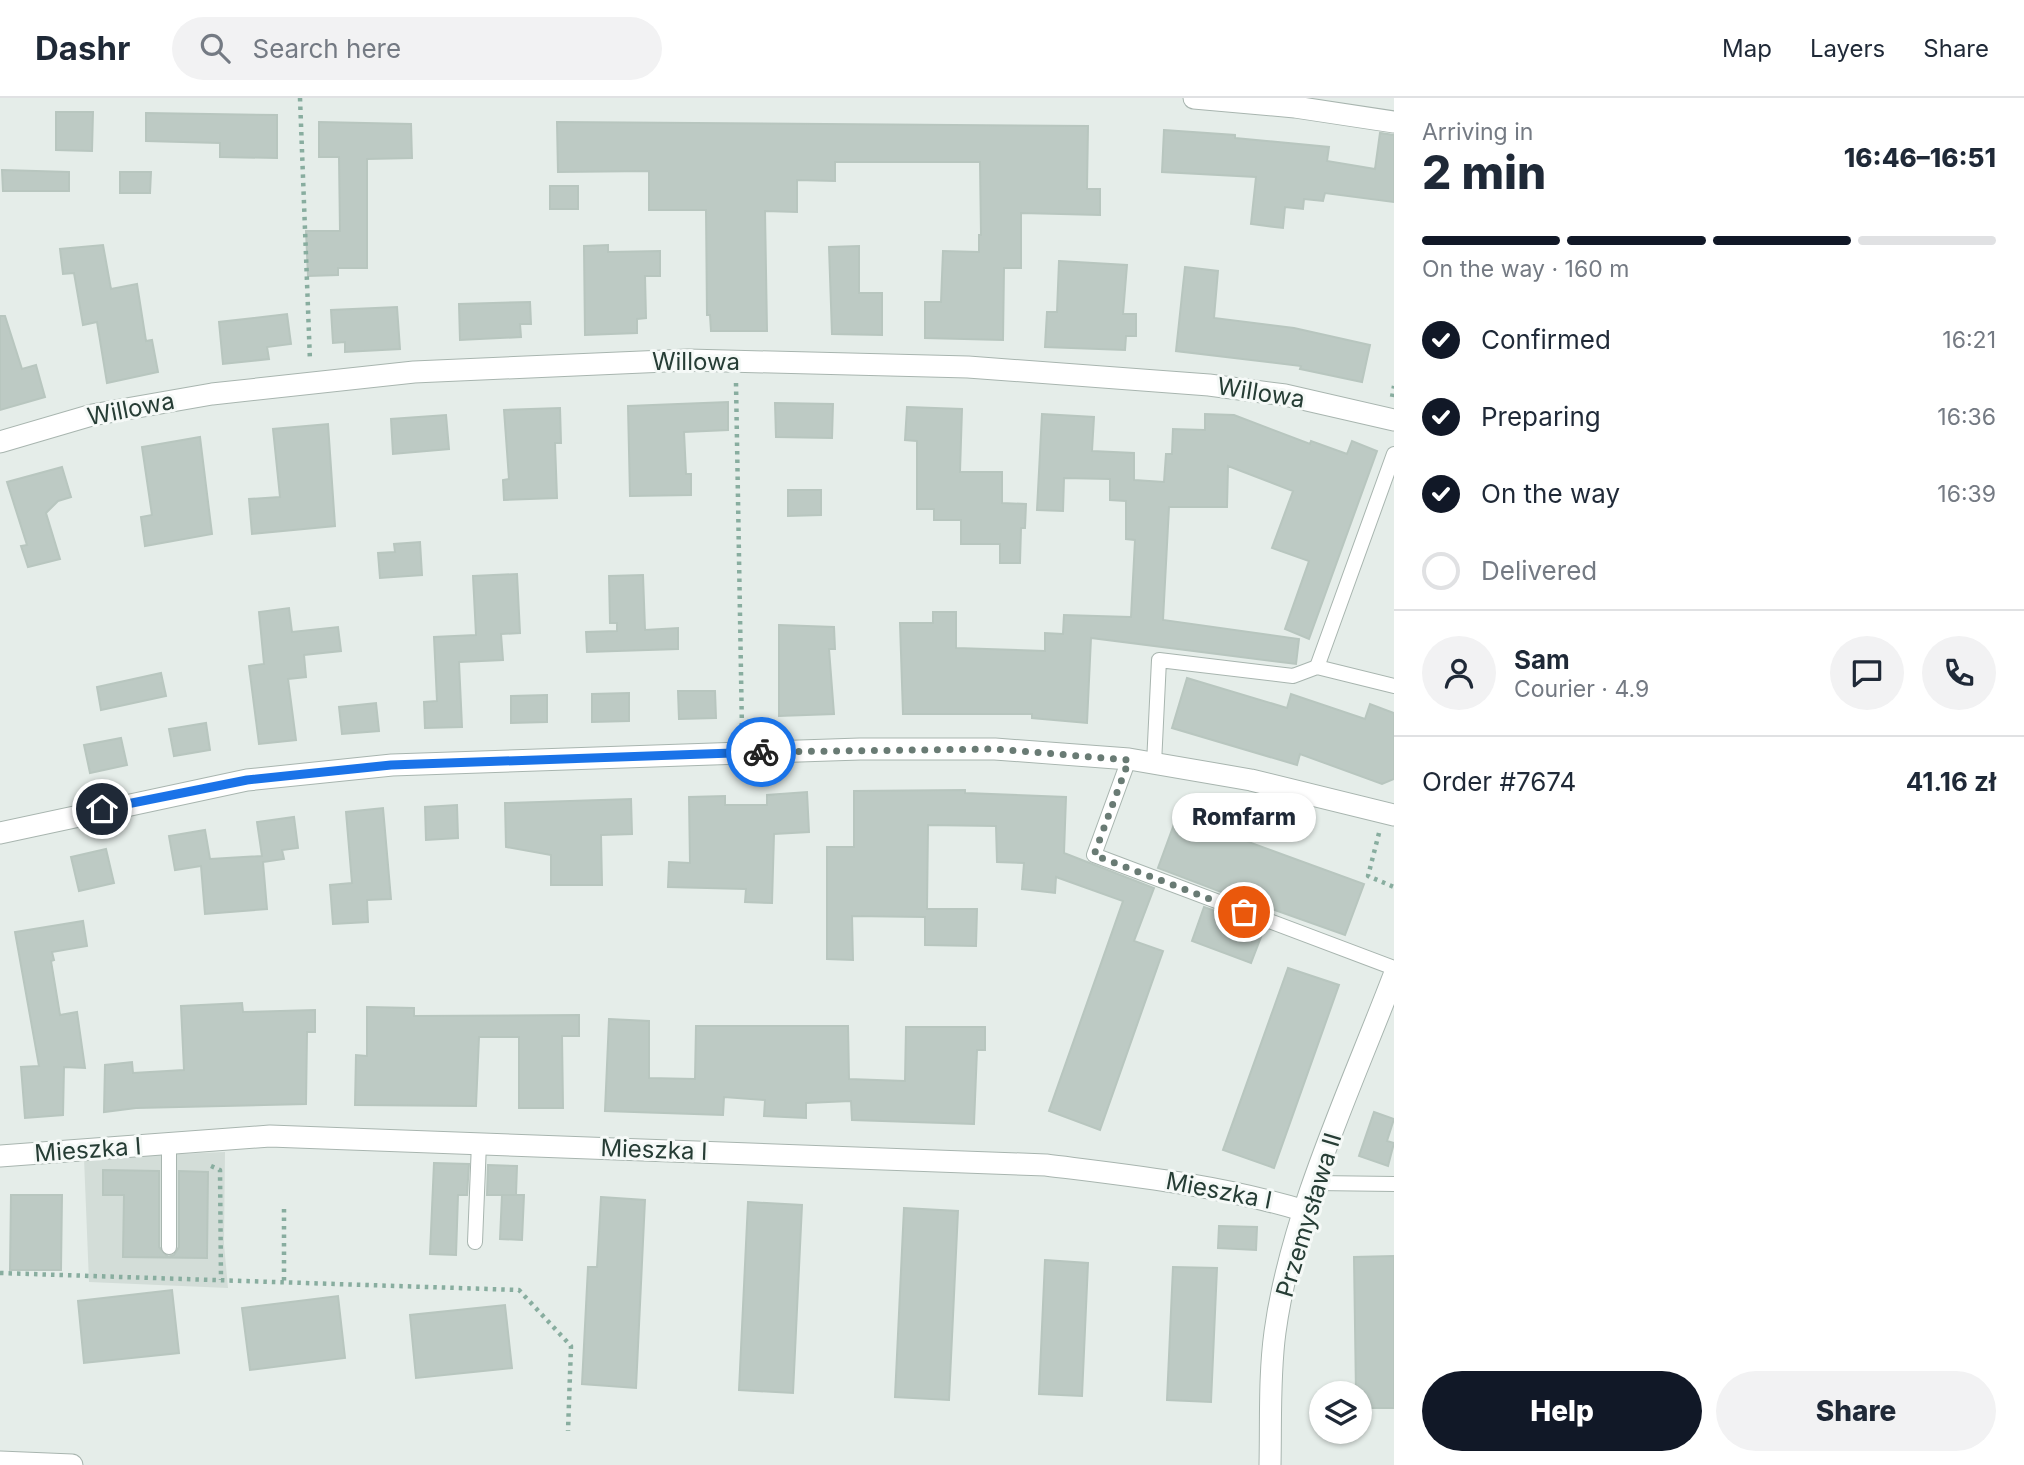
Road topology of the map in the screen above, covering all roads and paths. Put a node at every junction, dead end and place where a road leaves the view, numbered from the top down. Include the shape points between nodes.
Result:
1 (300, 98) edge
2 (1194, 98) edge
3 (1394, 122) edge
4 (735, 361) junction
5 (311, 383) junction
6 (1394, 420) edge
7 (0, 442) edge
8 (1394, 454) edge
9 (1317, 667) junction
10 (1394, 687) edge
11 (743, 753) junction
12 (1129, 760) junction
13 (1154, 764) junction
14 (1389, 814) edge
15 (0, 833) edge
16 (1394, 887) edge
17 (1394, 968) edge
18 (1394, 975) edge
19 (169, 1143) junction
20 (478, 1143) junction
21 (0, 1156) edge
22 (1316, 1183) junction
23 (1394, 1184) edge
24 (284, 1209) dead end
25 (1305, 1210) junction
26 (475, 1242) dead end
27 (169, 1247) dead end
28 (0, 1273) edge
29 (284, 1283) junction
30 (568, 1432) dead end
31 (0, 1462) edge
32 (72, 1465) edge
33 (1270, 1465) edge

1 - 5 path
2 - 3 street
4 - 5 street, Willowa via 414,372
4 - 6 street, Willowa via 968,367 1209,385 1285,395
4 - 11 path
5 - 7 street, Willowa via 92,415
8 - 9 lane
9 - 10 lane
9 - 13 lane via 1293,676 1159,660
11 - 12 street via 995,749
11 - 15 street via 391,765 247,780
12 - 13 street
12 - 17 lane via 1094,855
13 - 14 street via 1251,780
14 - 16 path via 1368,876
18 - 22 street, Przemysława II
19 - 20 street, Mieszka I via 270,1136
19 - 21 street, Mieszka I
19 - 27 lane
20 - 25 street, Mieszka I via 1046,1165 1172,1180
20 - 26 lane
22 - 23 lane
22 - 25 street, Przemysława II
24 - 29 path
25 - 33 street, Przemysława II via 1275,1333
28 - 29 path
29 - 30 path via 519,1290 571,1346
31 - 32 street

